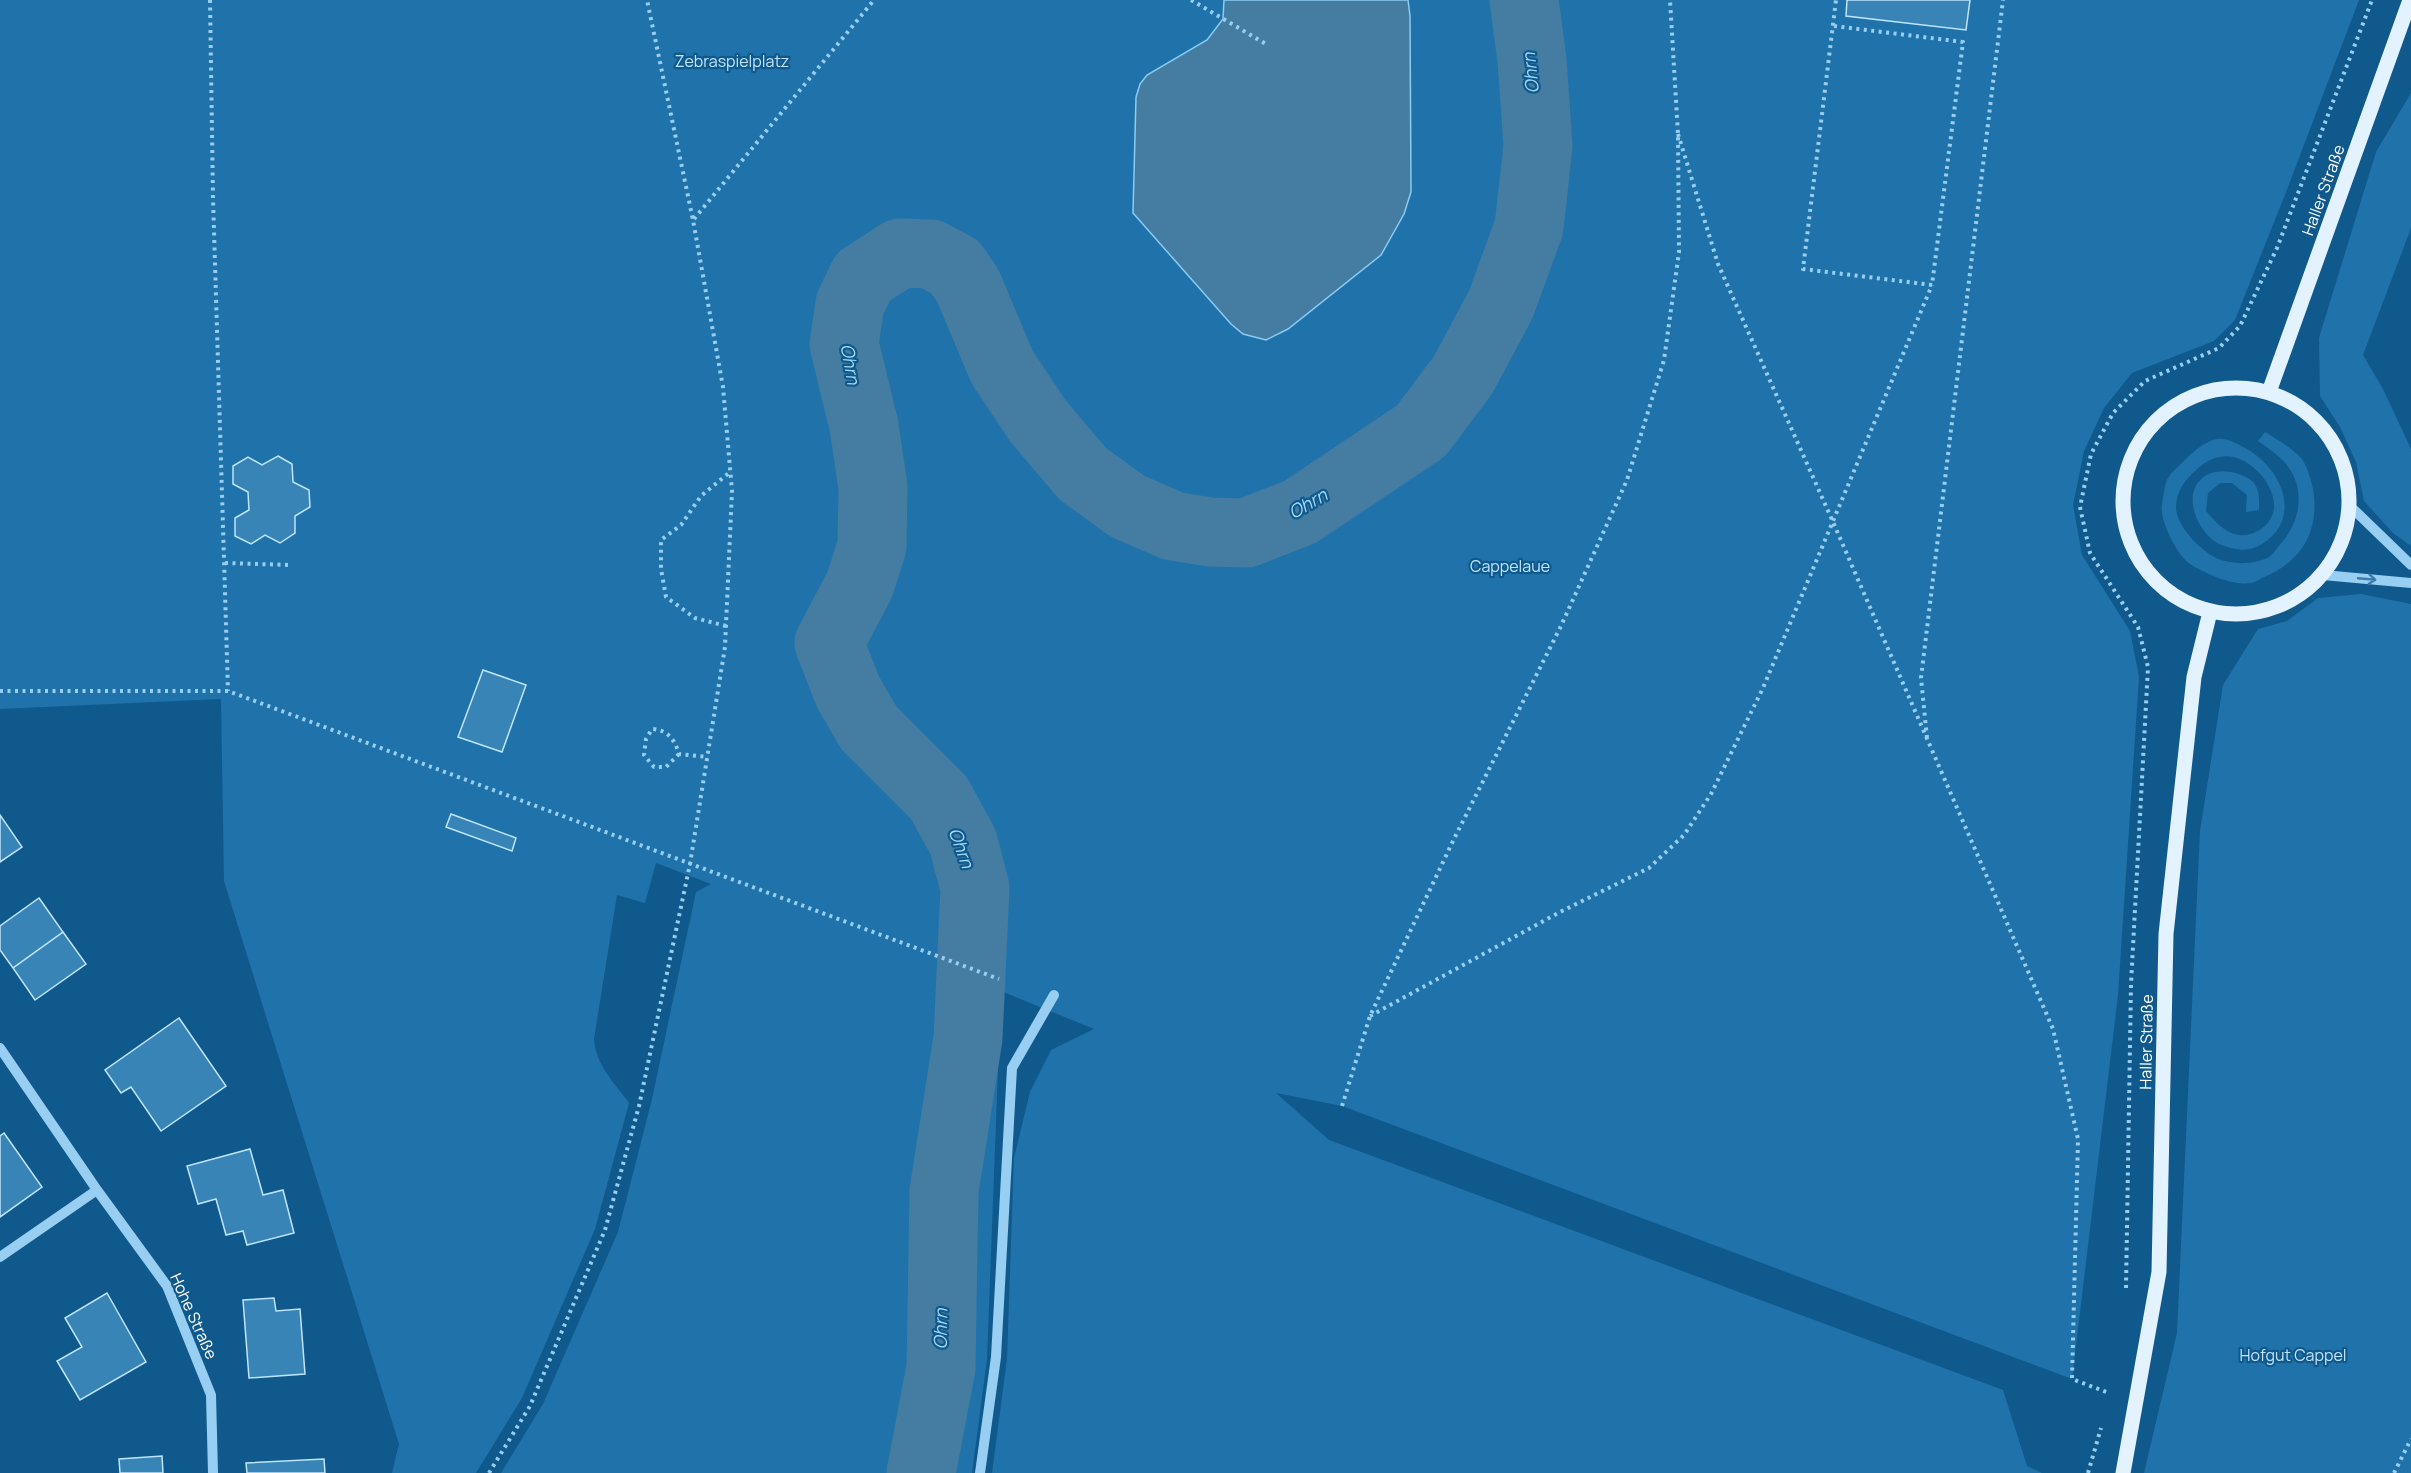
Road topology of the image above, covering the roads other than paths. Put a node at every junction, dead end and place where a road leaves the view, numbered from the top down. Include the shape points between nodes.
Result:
1 (2410, 0) edge
2 (2269, 392) junction
3 (2350, 506) junction
4 (2411, 564) edge
5 (2323, 575) junction
6 (2411, 583) edge
7 (2210, 612) junction
8 (1054, 995) dead end
9 (0, 1048) edge
10 (97, 1190) junction
11 (0, 1257) edge
12 (213, 1473) edge
13 (980, 1473) edge
14 (2122, 1473) edge

1 - 2 main road, Haller Straße
2 - 3 main road via 2303,408 2329,435 2345,469
2 - 7 main road via 2232,387 2197,394 2165,411 2140,439 2126,472 2122,508 2130,543 2149,575 2176,598
3 - 4 street
3 - 5 main road via 2342,543
5 -> 6 street
5 - 7 main road via 2300,595 2271,609 2241,615
7 - 14 main road, Haller Straße via 2194,676 2166,934 2159,1272
8 - 13 street via 1012,1068 996,1357
9 - 10 street, Hohe Straße
10 - 11 street
10 - 12 street, Hohe Straße via 172,1297 211,1395

